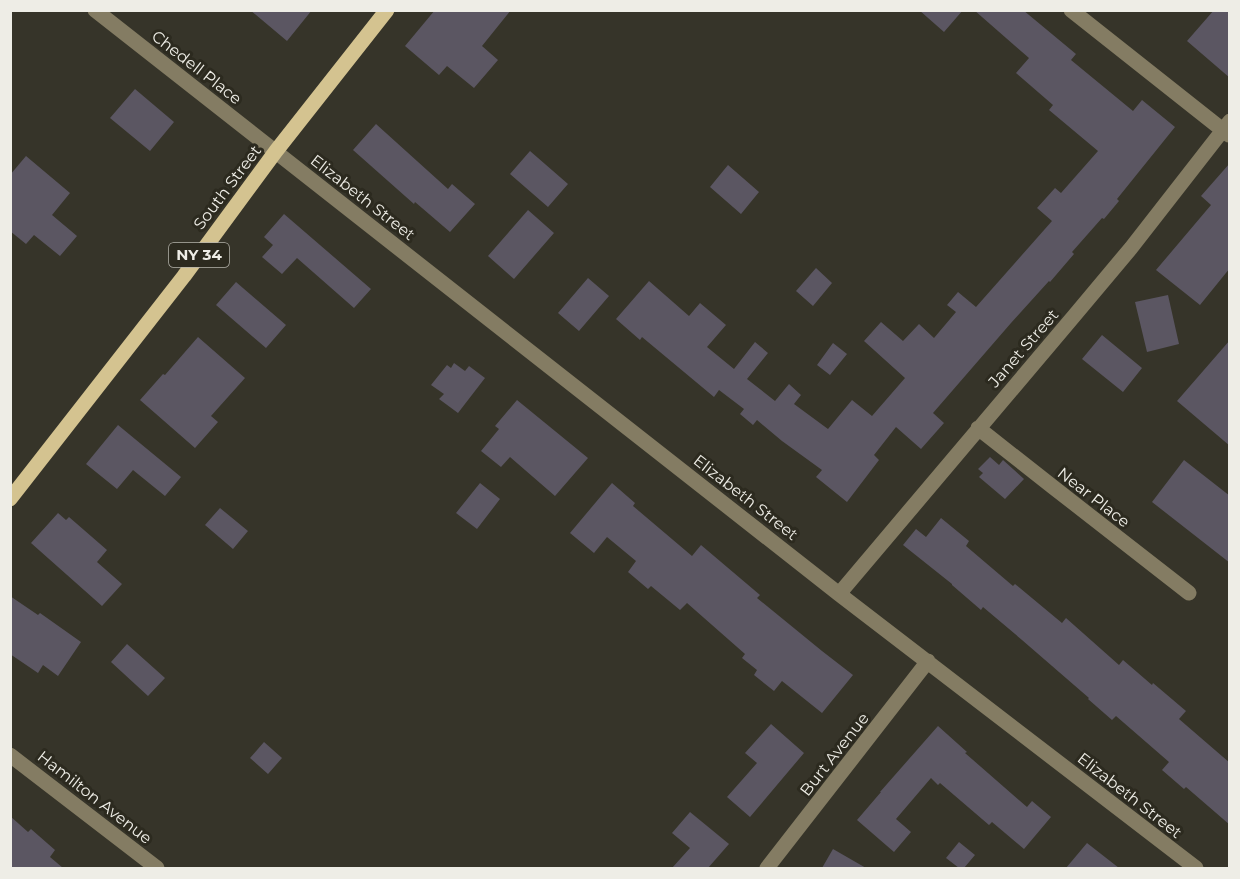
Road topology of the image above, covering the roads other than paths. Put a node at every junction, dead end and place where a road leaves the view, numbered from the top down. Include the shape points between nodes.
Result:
1 (95, 10) edge
2 (387, 10) edge
3 (1071, 10) edge
4 (1227, 129) edge
5 (276, 152) junction
6 (978, 428) junction
7 (10, 499) edge
8 (1189, 593) dead end
9 (839, 594) junction
10 (928, 661) junction
11 (10, 755) edge
12 (158, 868) edge
13 (768, 868) edge
14 (1196, 868) edge

1 - 5 street, Chedell Place
2 - 5 main road, South Street / NY 34
3 - 4 street
4 - 6 street, Janet Street
5 - 7 main road, South Street / NY 34
5 - 9 street, Elizabeth Street
6 - 8 street, Near Place
6 - 9 street, Janet Street
9 - 10 street, Elizabeth Street
10 - 13 street, Burt Avenue
10 - 14 street, Elizabeth Street
11 - 12 street, Hamilton Avenue

